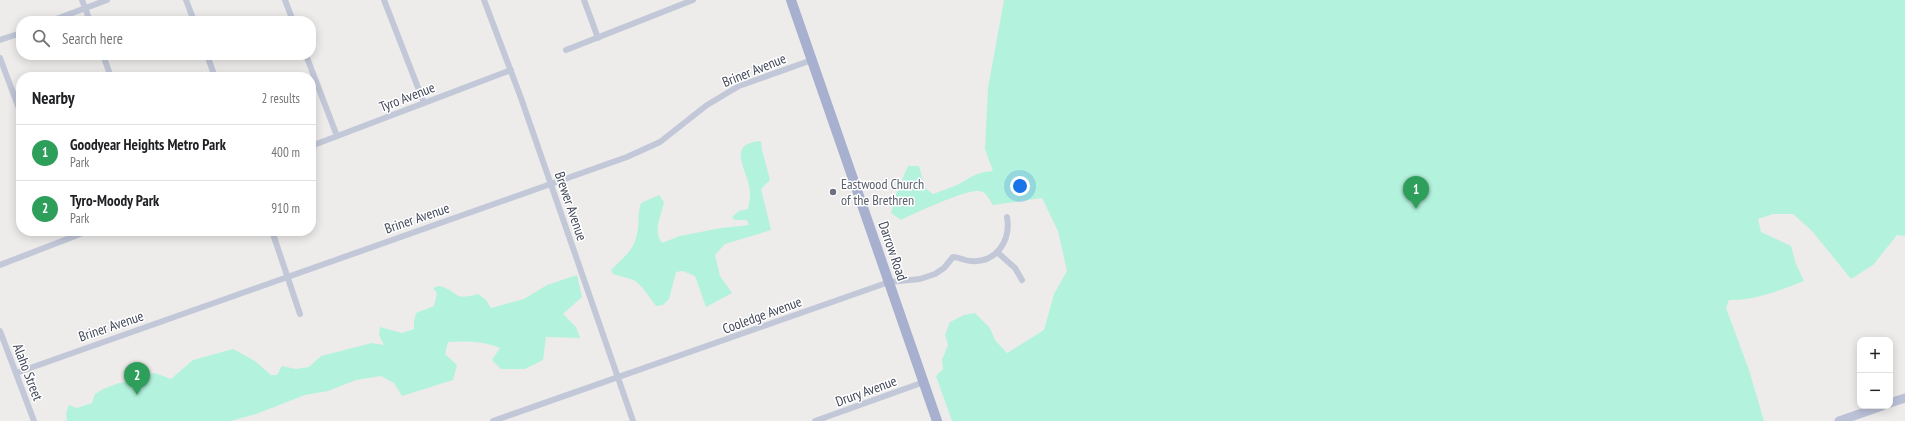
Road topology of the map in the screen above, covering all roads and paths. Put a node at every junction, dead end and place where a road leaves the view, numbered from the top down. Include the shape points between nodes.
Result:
1 (82, 0) edge
2 (107, 0) edge
3 (186, 0) edge
4 (285, 0) edge
5 (384, 0) edge
6 (484, 0) edge
7 (584, 0) edge
8 (693, 0) edge
9 (791, 0) edge
10 (85, 8) junction
11 (64, 16) edge
12 (88, 16) edge
13 (192, 16) edge
14 (291, 16) edge
15 (16, 34) edge
16 (598, 38) junction
17 (0, 40) edge
18 (566, 50) dead end
19 (0, 58) edge
20 (105, 60) edge
21 (209, 60) edge
22 (308, 60) edge
23 (812, 60) junction
24 (511, 70) junction
25 (109, 72) edge
26 (213, 72) edge
27 (313, 72) edge
28 (316, 81) edge
29 (16, 101) edge
30 (424, 103) junction
31 (337, 136) junction
32 (316, 144) edge
33 (550, 184) junction
34 (1007, 217) dead end
35 (65, 236) edge
36 (274, 236) edge
37 (997, 252) junction
38 (0, 265) edge
39 (288, 276) junction
40 (1022, 280) dead end
41 (889, 282) junction
42 (300, 314) dead end
43 (0, 331) edge
44 (16, 373) junction
45 (618, 378) junction
46 (924, 382) junction
47 (1905, 398) edge
48 (1893, 402) edge
49 (1873, 409) edge
50 (34, 421) edge
51 (493, 421) edge
52 (633, 421) edge
53 (815, 421) edge
54 (937, 421) edge
55 (1839, 421) edge

1 - 10 street
2 - 10 street
3 - 13 street
4 - 14 street
5 - 30 street
6 - 24 street, Brewer Avenue
7 - 16 street
8 - 16 street
9 - 23 main road, Darrow Road
10 - 11 street
10 - 12 street
15 - 17 street
16 - 18 street
19 - 29 street
20 - 25 street
21 - 26 street
22 - 27 street
23 - 33 street, Briner Avenue via 763,77 720,96 678,130 651,146
23 - 41 main road, Darrow Road
24 - 30 street, Tyro Avenue
24 - 33 street, Brewer Avenue
28 - 31 street
30 - 31 street, Tyro Avenue
31 - 32 street, Tyro Avenue
33 - 39 street, Briner Avenue
33 - 45 street, Brewer Avenue
34 - 37 street via 1008,232
35 - 38 street
36 - 39 street
37 - 40 street via 1015,268
37 - 41 street, Cooledge Avenue via 978,261 953,257 935,274 920,279
39 - 42 street
39 - 44 street, Briner Avenue
41 - 45 street, Cooledge Avenue
41 - 46 main road, Darrow Road
43 - 44 street, Alaho Street
44 - 50 street, Alaho Street
45 - 51 street, Cooledge Avenue
45 - 52 street, Brewer Avenue
46 - 53 street, Drury Avenue
46 - 54 main road, Darrow Road
47 - 48 street
49 - 55 street

